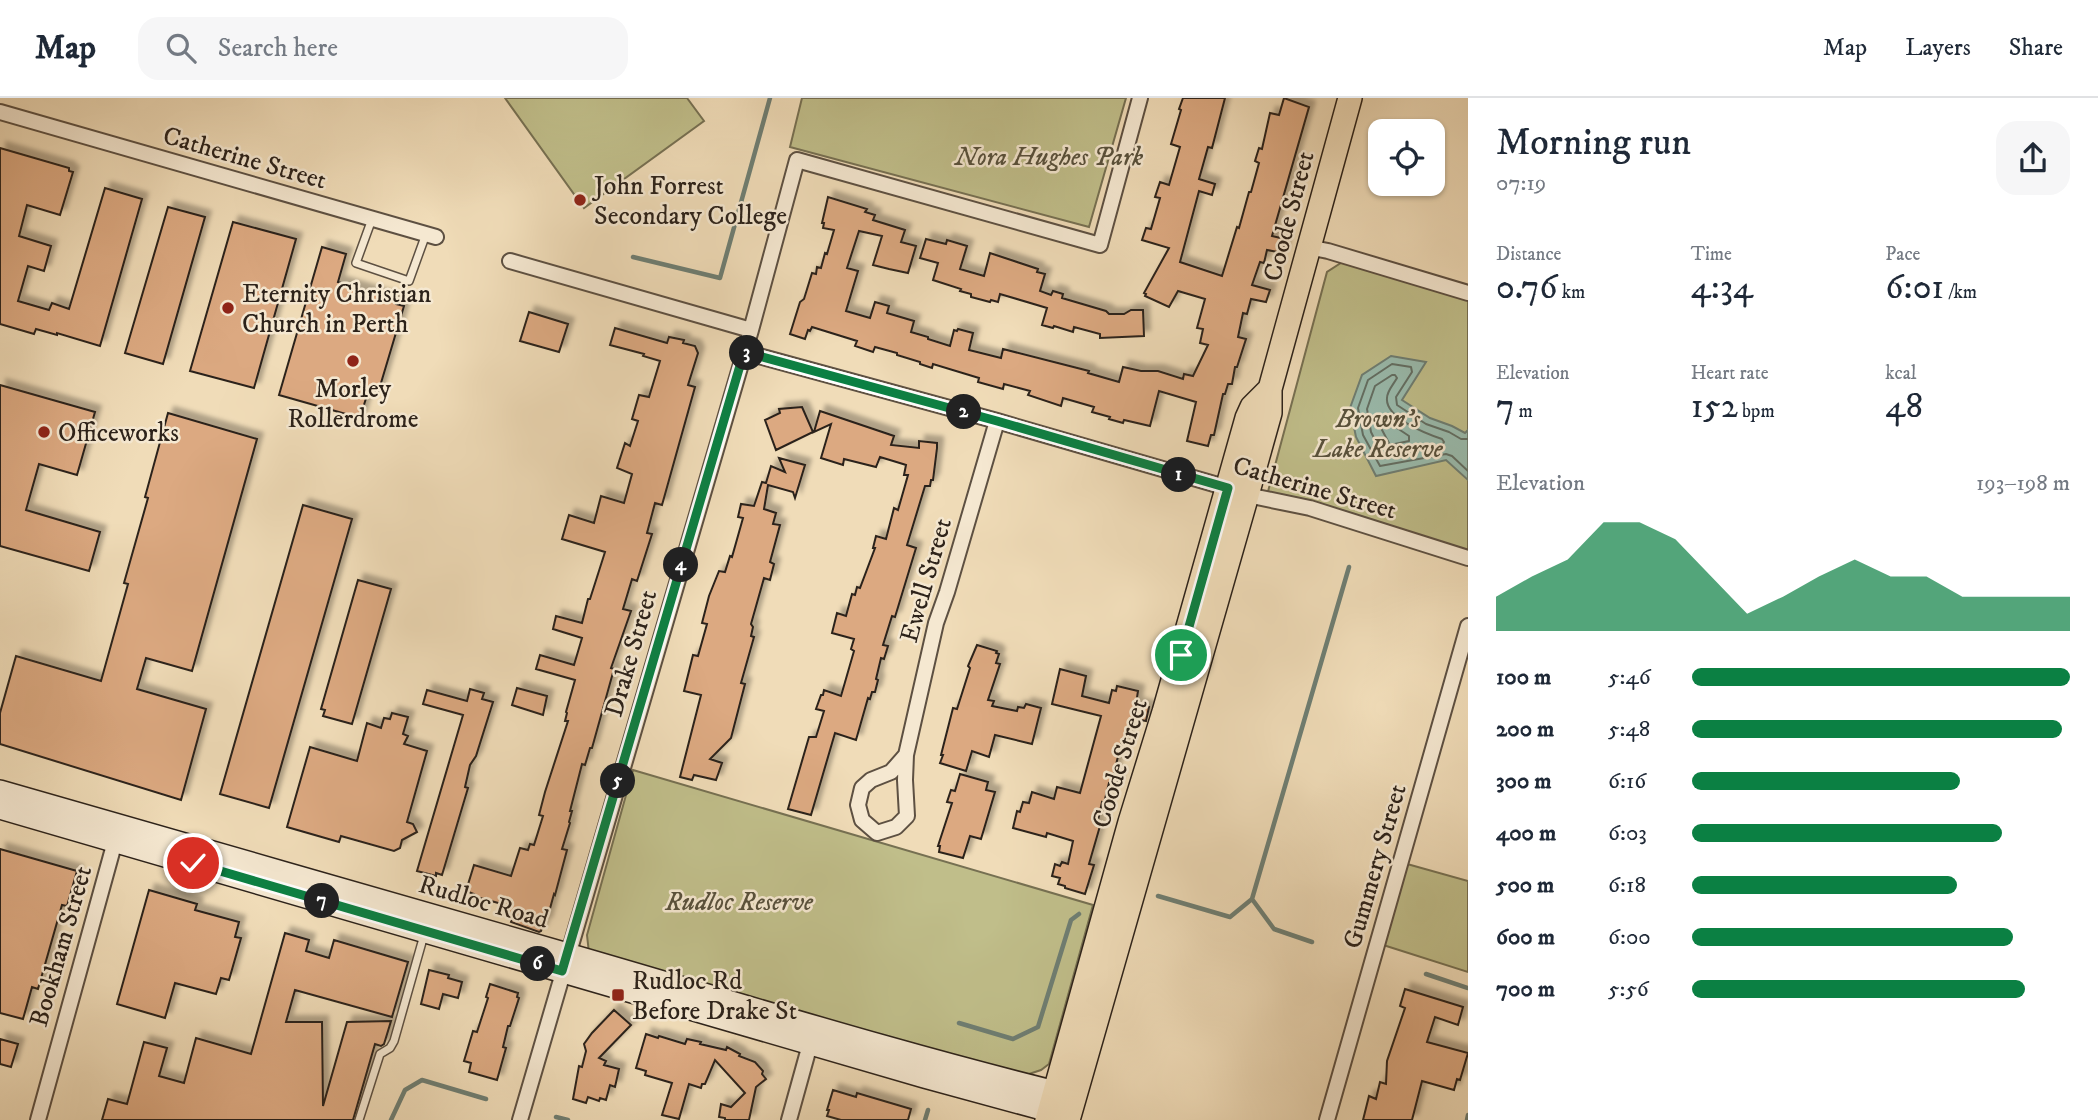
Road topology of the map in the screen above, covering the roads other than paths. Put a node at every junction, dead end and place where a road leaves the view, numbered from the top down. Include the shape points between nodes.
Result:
1 (1140, 98) edge
2 (1350, 98) edge
3 (0, 113) edge
4 (372, 219) junction
5 (431, 236) joint
6 (1308, 247) junction
7 (510, 261) dead end
8 (1468, 293) edge
9 (751, 330) junction
10 (744, 352) junction
11 (997, 421) junction
12 (1237, 491) junction
13 (1468, 558) edge
14 (1468, 626) edge
15 (906, 755) junction
16 (0, 791) edge
17 (0, 808) edge
18 (117, 833) junction
19 (425, 931) junction
20 (565, 962) junction
21 (812, 1035) junction
22 (1061, 1109) edge
23 (37, 1120) edge
24 (359, 1120) edge
25 (520, 1120) edge
26 (789, 1120) edge
27 (1327, 1120) edge

1 - 9 street, Drake Street via 1100,245 797,160
2 - 6 main road, Coode Street
3 - 4 street, Catherine Street
4 - 5 street, Catherine Street
4 - 5 lane via 356,263 409,281
6 - 8 street
6 - 12 main road, Coode Street via 1270,389 1270,413
7 - 9 street
9 - 10 street, Drake Street
10 - 11 street, Catherine Street
10 - 20 street, Drake Street
11 - 12 street, Catherine Street
11 - 15 street, Ewell Street via 936,623
12 - 13 street, Catherine Street via 1310,508
12 - 22 main road, Coode Street
14 - 27 street, Gummery Street
15 - 15 street, Ewell Street via 907,816 896,827 877,833 862,820 858,804 862,788 891,772
16 - 18 main road, Rudloc Road
17 - 18 main road, Rudloc Road
18 - 19 main road, Rudloc Road
18 - 20 main road, Rudloc Road
18 - 23 street, Bookham Street
19 - 20 main road, Rudloc Road
19 - 24 lane via 394,1041 380,1054
20 - 21 main road, Rudloc Road
20 - 25 street, Drake Street
21 - 22 main road, Rudloc Road via 1013,1083
21 - 26 street

